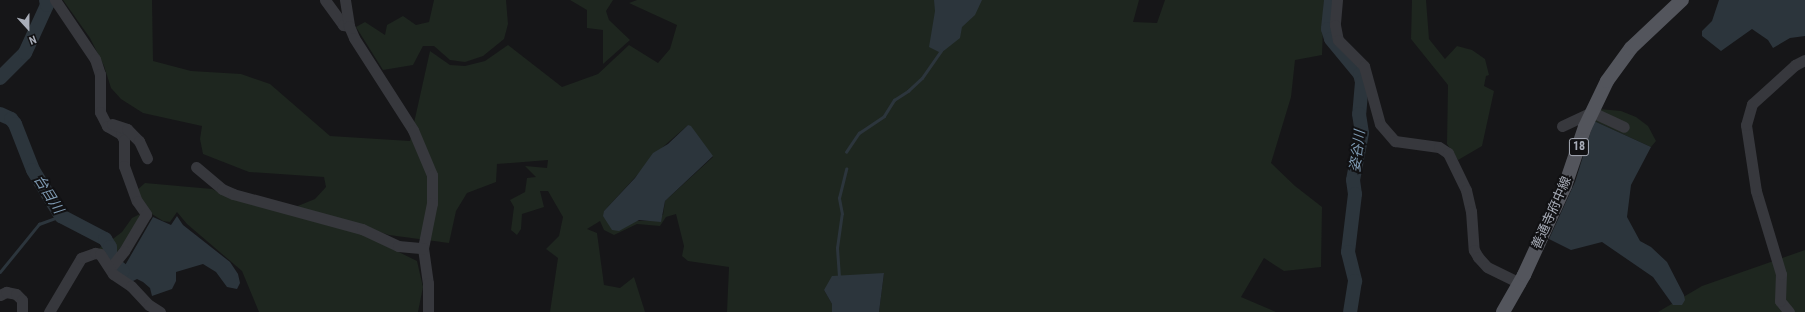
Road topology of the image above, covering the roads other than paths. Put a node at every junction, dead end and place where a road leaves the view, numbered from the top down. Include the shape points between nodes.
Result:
1 (55, 0) edge
2 (325, 0) edge
3 (345, 0) edge
4 (1337, 0) edge
5 (1682, 0) edge
6 (348, 26) junction
7 (1805, 60) edge
8 (99, 101) junction
9 (1592, 112) junction
10 (1562, 126) dead end
11 (1624, 127) dead end
12 (146, 158) dead end
13 (196, 167) dead end
14 (423, 248) junction
15 (110, 268) junction
16 (1520, 284) junction
17 (0, 295) edge
18 (22, 312) edge
19 (50, 312) edge
20 (160, 312) edge
21 (428, 312) edge
22 (1503, 312) edge
23 (1789, 312) edge

1 - 8 street via 63,8 95,59 100,74
2 - 6 street via 343,25
3 - 6 street
4 - 16 street via 1335,25 1338,40 1364,66 1380,124 1395,141 1439,147 1448,153 1466,190 1471,211 1474,250 1487,267
5 - 9 main road, 善通寺府中線 / 18 via 1621,60
6 - 14 street via 413,130 432,175 432,203
7 - 23 street via 1795,65 1752,104 1746,125 1756,191 1781,274 1780,301
8 - 12 street via 107,120 127,129 139,140
8 - 15 street via 103,121 124,140 124,166 137,201 146,214 124,252
9 - 10 street
9 - 11 street
9 - 16 main road, 善通寺府中線 / 18 via 1565,186
13 - 14 street via 222,189 233,194 362,229 398,246
14 - 21 street via 428,283
15 - 19 street via 100,254 85,254
15 - 20 street via 113,274
16 - 22 main road, 善通寺府中線 / 18
17 - 18 street via 6,292 16,294 22,300

